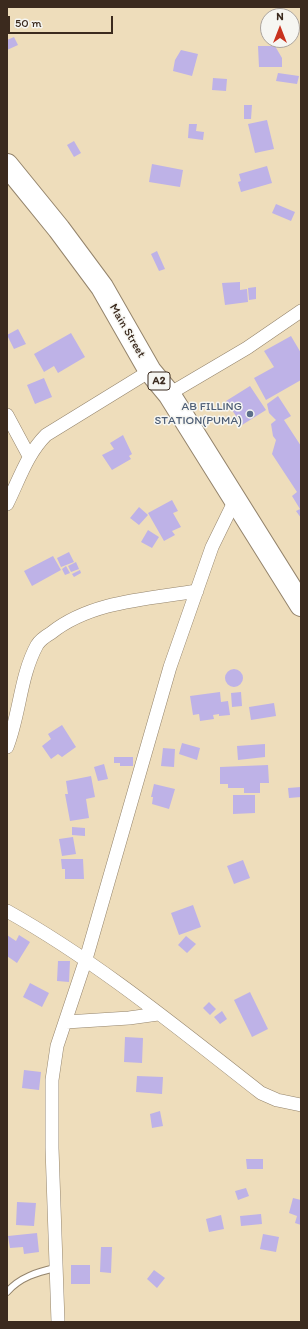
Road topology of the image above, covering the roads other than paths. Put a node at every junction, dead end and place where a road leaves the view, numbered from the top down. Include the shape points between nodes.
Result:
1 (10, 174) edge
2 (301, 311) edge
3 (150, 370) junction
4 (169, 394) junction
5 (7, 415) edge
6 (29, 456) junction
7 (236, 500) junction
8 (7, 504) edge
9 (198, 591) junction
10 (301, 606) edge
11 (7, 746) edge
12 (7, 911) edge
13 (86, 959) junction
14 (158, 1014) junction
15 (66, 1022) junction
16 (301, 1105) edge
17 (56, 1268) junction
18 (7, 1292) edge
19 (58, 1322) edge

1 - 3 highway, Main Street / A2 via 59,229 102,287
2 - 4 street via 246,348
3 - 4 highway, Main Street / A2
3 - 6 street via 46,435 36,444
4 - 7 highway, Main Street / A2
5 - 6 street
6 - 8 street
7 - 9 street via 212,547
7 - 10 highway, Main Street / A2
9 - 11 street via 122,602 76,616 46,636 38,644 26,673
9 - 13 street via 170,667
12 - 13 street
13 - 14 street via 133,992
13 - 15 street
14 - 15 street
14 - 16 street via 261,1093 277,1100
15 - 17 street via 57,1046 52,1080
17 - 18 lane via 21,1279
17 - 19 street

